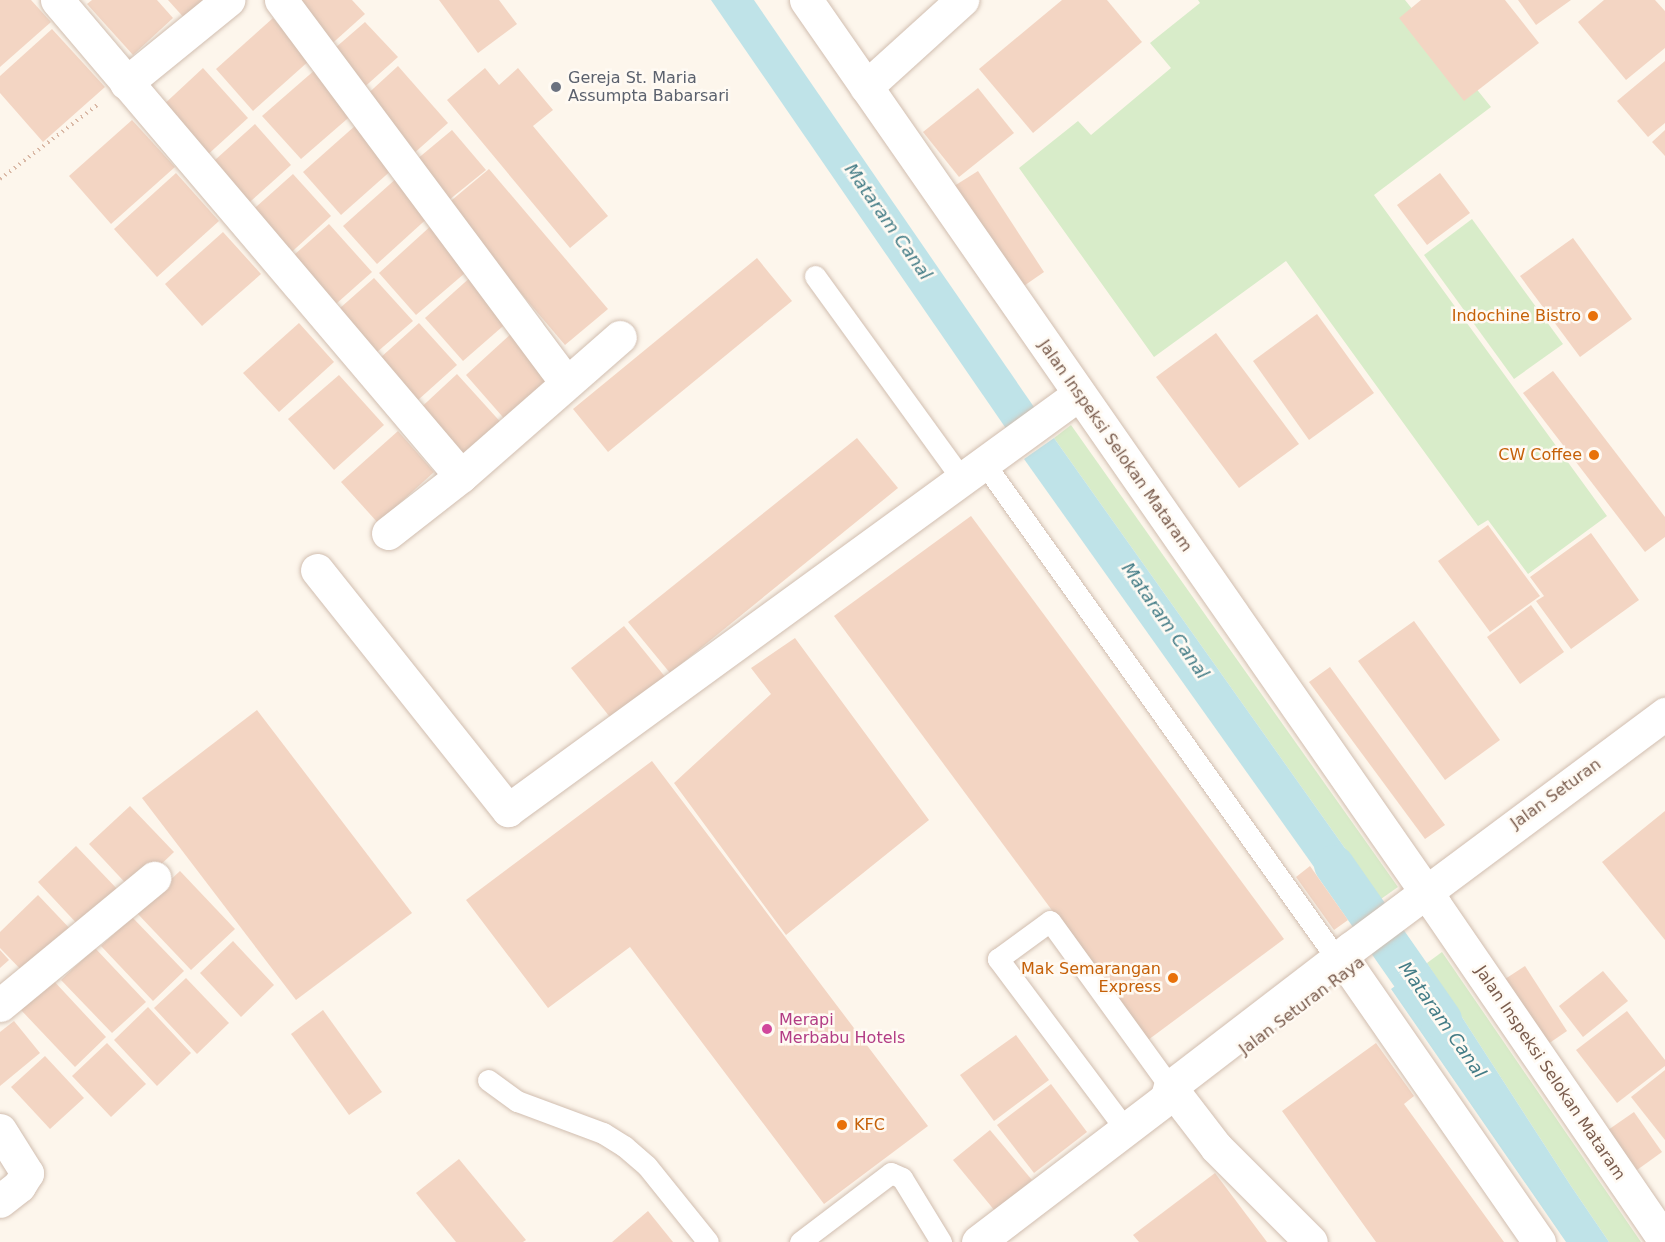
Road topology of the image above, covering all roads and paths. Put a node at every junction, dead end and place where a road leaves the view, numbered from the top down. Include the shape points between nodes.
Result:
1 (57, 0) edge
2 (228, 0) edge
3 (281, 0) edge
4 (806, 0) edge
5 (942, 6) edge
6 (126, 83) junction
7 (866, 87) junction
8 (0, 179) edge
9 (814, 276) dead end
10 (620, 338) dead end
11 (566, 382) junction
12 (1079, 394) junction
13 (973, 471) junction
14 (461, 476) junction
15 (388, 533) dead end
16 (317, 570) dead end
17 (1665, 714) edge
18 (154, 878) dead end
19 (1425, 900) junction
20 (1350, 960) junction
21 (0, 1005) edge
22 (488, 1080) dead end
23 (1172, 1095) junction
24 (0, 1130) edge
25 (1126, 1130) junction
26 (0, 1201) edge
27 (1665, 1241) edge
28 (708, 1242) edge
29 (800, 1242) edge
30 (941, 1242) edge
31 (978, 1242) edge
32 (1311, 1242) edge
33 (1539, 1242) edge

1 - 6 street
2 - 6 street
3 - 11 street
4 - 7 street, Jalan Inspeksi Selokan Mataram
5 - 7 street
6 - 8 path
6 - 14 street
7 - 12 street, Jalan Inspeksi Selokan Mataram
9 - 13 lane
10 - 11 street
11 - 14 street
12 - 13 street
12 - 19 street, Jalan Inspeksi Selokan Mataram
13 - 16 street via 508,810
13 - 20 lane
14 - 15 street
17 - 19 street, Jalan Seturan
18 - 21 street
19 - 20 street, Jalan Seturan Raya
19 - 27 street, Jalan Inspeksi Selokan Mataram
20 - 23 street, Jalan Seturan Raya
20 - 33 street
22 - 28 lane via 517,1101 603,1133 624,1146 647,1166
23 - 25 street, Jalan Seturan Raya
23 - 25 lane via 1050,921 998,959
23 - 32 street via 1216,1147
24 - 26 street via 27,1173 19,1186
25 - 31 street, Jalan Seturan Raya
29 - 30 lane via 891,1173 902,1178

